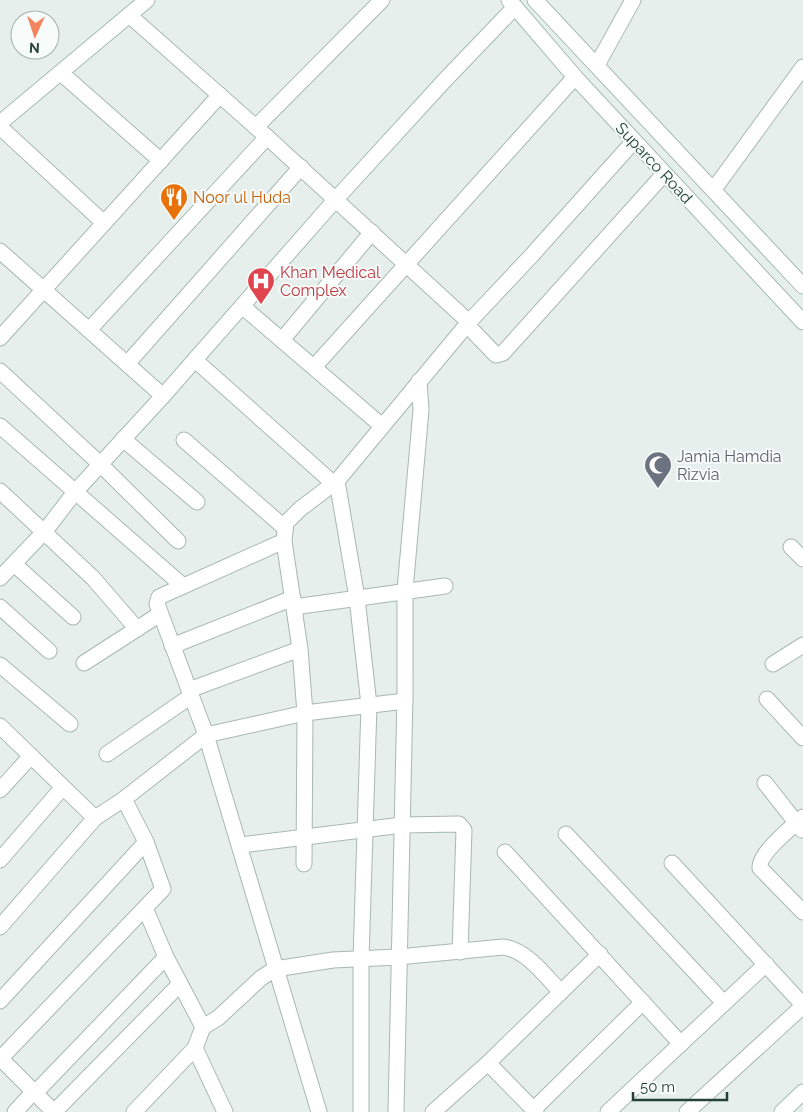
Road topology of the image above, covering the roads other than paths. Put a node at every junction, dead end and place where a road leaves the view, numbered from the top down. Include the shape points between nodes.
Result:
1 (147, 0) edge
2 (382, 0) edge
3 (535, 0) edge
4 (633, 0) edge
5 (512, 4) edge
6 (129, 15) junction
7 (597, 65) junction
8 (803, 67) edge
9 (62, 72) junction
10 (575, 77) junction
11 (220, 95) junction
12 (0, 123) edge
13 (0, 127) edge
14 (262, 132) junction
15 (634, 141) junction
16 (161, 160) junction
17 (689, 164) junction
18 (301, 167) junction
19 (667, 178) junction
20 (714, 189) junction
21 (336, 199) junction
22 (104, 223) junction
23 (372, 232) junction
24 (0, 251) edge
25 (406, 264) junction
26 (803, 286) edge
27 (46, 291) junction
28 (242, 306) junction
29 (803, 322) edge
30 (468, 323) junction
31 (89, 330) junction
32 (0, 338) edge
33 (282, 340) junction
34 (195, 360) junction
35 (127, 364) junction
36 (314, 367) junction
37 (0, 372) edge
38 (419, 381) junction
39 (163, 396) junction
40 (0, 426) edge
41 (382, 426) junction
42 (123, 439) junction
43 (184, 440) dead end
44 (100, 464) junction
45 (335, 483) junction
46 (0, 490) edge
47 (75, 492) junction
48 (197, 502) dead end
49 (45, 531) junction
50 (285, 535) junction
51 (178, 541) dead end
52 (791, 546) dead end
53 (803, 559) edge
54 (14, 564) junction
55 (0, 578) edge
56 (182, 586) junction
57 (445, 586) dead end
58 (405, 590) junction
59 (357, 598) junction
60 (294, 603) junction
61 (0, 607) edge
62 (160, 614) junction
63 (73, 618) dead end
64 (137, 629) junction
65 (803, 645) edge
66 (172, 646) junction
67 (300, 649) junction
68 (49, 651) dead end
69 (84, 663) dead end
70 (774, 664) dead end
71 (0, 665) edge
72 (190, 693) junction
73 (767, 699) dead end
74 (405, 701) junction
75 (369, 705) junction
76 (304, 713) junction
77 (70, 724) dead end
78 (0, 726) edge
79 (206, 735) junction
80 (802, 735) edge
81 (107, 754) dead end
82 (31, 756) junction
83 (765, 783) dead end
84 (63, 787) junction
85 (0, 790) edge
86 (124, 799) junction
87 (95, 818) junction
88 (801, 824) edge
89 (402, 825) junction
90 (366, 829) junction
91 (566, 834) dead end
92 (304, 837) junction
93 (146, 842) junction
94 (241, 845) junction
95 (505, 852) dead end
96 (0, 860) edge
97 (304, 864) dead end
98 (672, 864) dead end
99 (145, 908) junction
100 (803, 912) edge
101 (0, 927) edge
102 (460, 952) junction
103 (600, 954) junction
104 (398, 957) junction
105 (166, 958) junction
106 (362, 959) junction
107 (766, 964) junction
108 (275, 970) junction
109 (180, 984) junction
110 (561, 992) junction
111 (0, 1001) edge
112 (643, 1002) junction
113 (724, 1003) junction
114 (803, 1005) edge
115 (203, 1027) junction
116 (681, 1044) junction
117 (195, 1048) junction
118 (0, 1059) edge
119 (488, 1063) junction
120 (34, 1092) junction
121 (803, 1092) edge
122 (219, 1109) edge
123 (534, 1111) edge
124 (15, 1112) edge
125 (54, 1112) edge
126 (134, 1112) edge
127 (320, 1112) edge
128 (361, 1112) edge
129 (396, 1112) edge
130 (433, 1112) edge
131 (608, 1112) edge
132 (687, 1112) edge
133 (782, 1112) edge

1 - 6 street
2 - 14 street
3 - 7 street, Suparco Road
4 - 7 street
5 - 10 street, Suparco Road
5 - 21 street
6 - 9 street
6 - 11 street
7 - 17 street, Suparco Road
8 - 20 street
9 - 12 street
9 - 16 street
10 - 15 street, Suparco Road
10 - 25 street
11 - 14 street
11 - 16 street
13 - 22 street
14 - 18 street
14 - 31 street
15 - 19 street, Suparco Road
15 - 30 street
16 - 22 street
17 - 19 street
17 - 20 street, Suparco Road
18 - 21 street
18 - 35 street
19 - 29 street, Suparco Road
19 - 30 street via 503,353 496,355
20 - 26 street, Suparco Road
21 - 23 street
21 - 28 street
22 - 27 street
23 - 25 street
23 - 33 street
24 - 27 street
25 - 30 street
25 - 36 street
27 - 31 street
27 - 32 street
28 - 33 street
28 - 34 street
30 - 38 street
31 - 35 street
33 - 36 street
34 - 39 street
34 - 45 street
35 - 39 street
36 - 41 street
37 - 44 street
38 - 41 street
38 - 58 street via 420,420
39 - 42 street
40 - 47 street
41 - 45 street
42 - 44 street
42 - 48 street
43 - 50 street
44 - 47 street
44 - 51 street
45 - 50 street via 286,523
45 - 59 street
46 - 49 street
47 - 49 street
47 - 56 street
49 - 54 street
49 - 64 street
50 - 56 street
50 - 60 street
52 - 53 street
54 - 55 street
54 - 63 street
56 - 62 street via 157,600
57 - 58 street
58 - 59 street
58 - 74 street
59 - 60 street
59 - 75 street
60 - 66 street
60 - 67 street
61 - 68 street
62 - 64 street
62 - 66 street
64 - 69 street
65 - 70 street
66 - 72 street
67 - 72 street
67 - 76 street
71 - 77 street
72 - 79 street
72 - 81 street
73 - 80 street
74 - 75 street
74 - 89 street
75 - 76 street
75 - 90 street
76 - 79 street
76 - 92 street
78 - 82 street
79 - 86 street
79 - 94 street
82 - 84 street
82 - 85 street
83 - 88 street
84 - 87 street
84 - 96 street
86 - 87 street
86 - 93 street
87 - 101 street
88 - 100 street via 763,855 759,864
89 - 90 street
89 - 102 street via 454,822 462,827
89 - 104 street
90 - 92 street
90 - 106 street
91 - 113 street
92 - 94 street
92 - 97 street
93 - 99 street via 163,889
93 - 111 street
94 - 108 street
95 - 103 street
98 - 107 street
99 - 105 street
99 - 118 street
102 - 104 street
102 - 110 street via 512,948 522,952
103 - 110 street
103 - 112 street
104 - 106 street
104 - 129 street
105 - 109 street
105 - 120 street
106 - 108 street via 333,960
106 - 128 street
107 - 113 street
107 - 114 street
108 - 115 street
108 - 127 street
109 - 115 street
109 - 125 street
110 - 119 street
112 - 116 street
112 - 123 street
113 - 116 street
114 - 132 street
115 - 117 street
116 - 131 street
117 - 122 street
117 - 126 street
118 - 120 street
119 - 123 street
119 - 130 street
120 - 124 street
120 - 125 street
121 - 133 street

